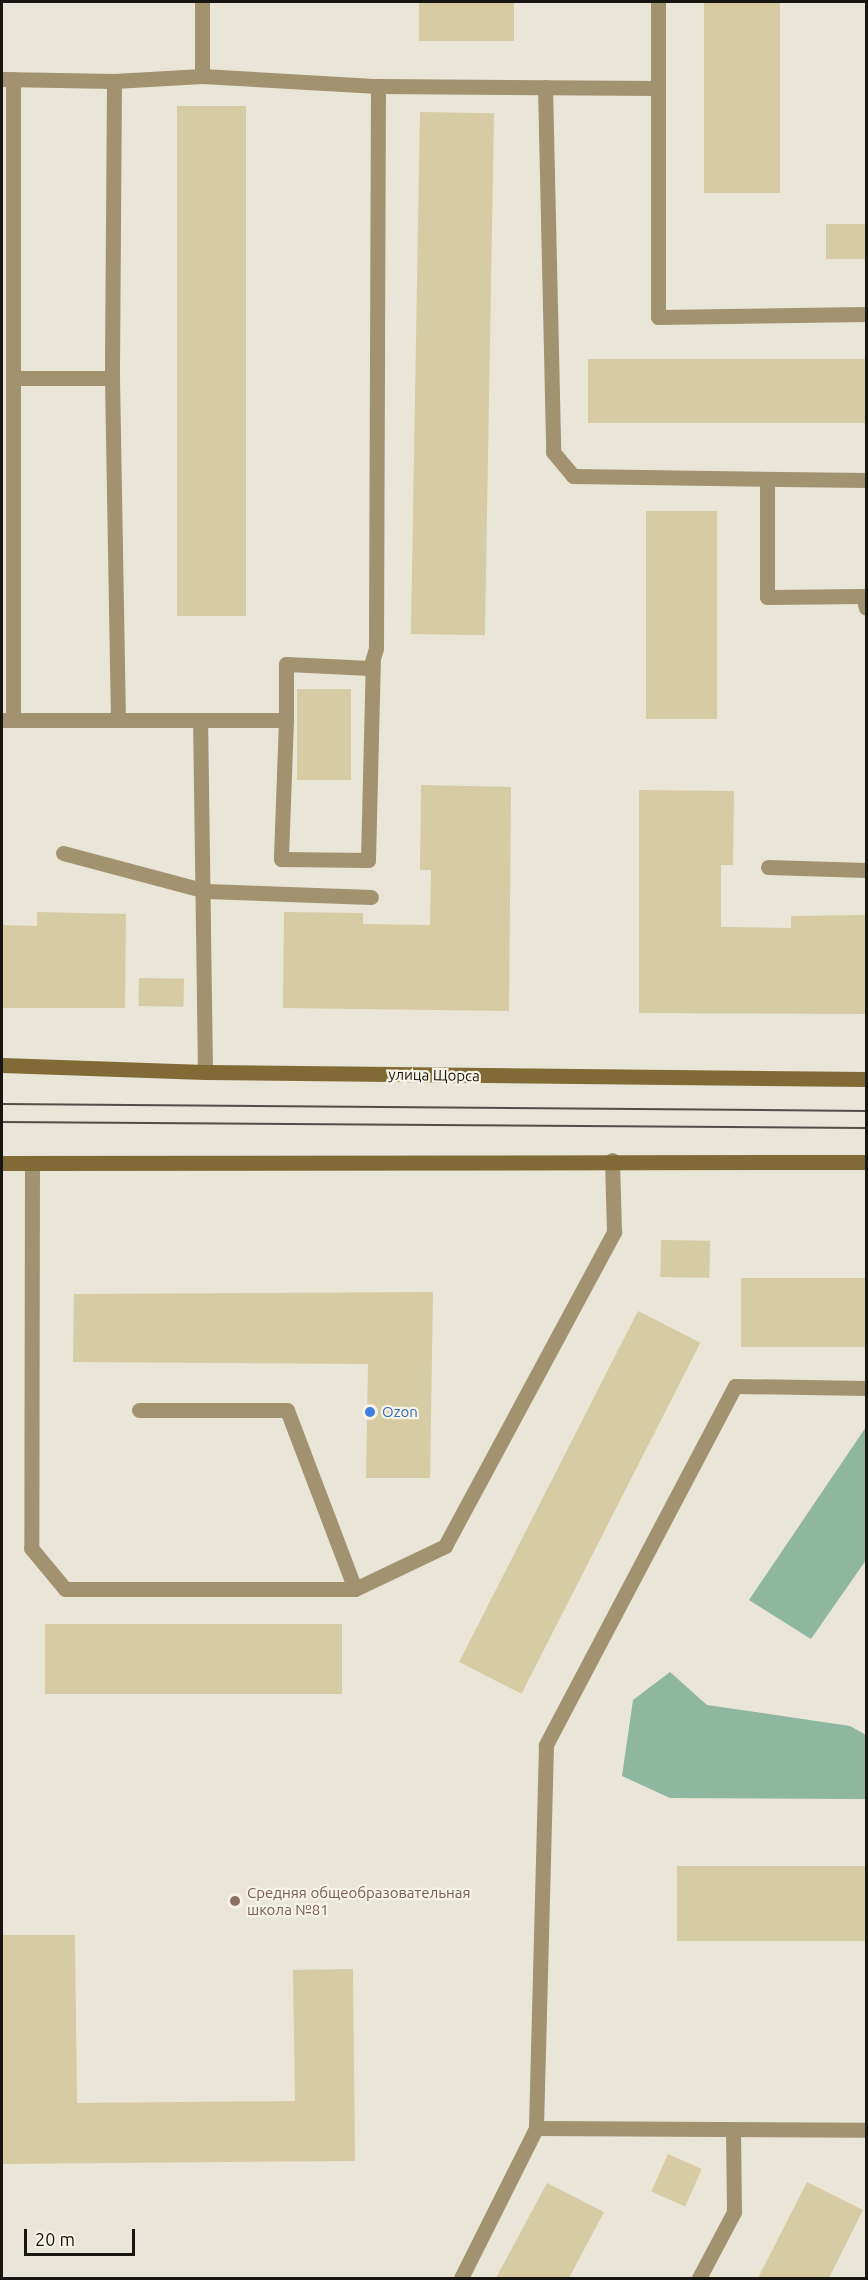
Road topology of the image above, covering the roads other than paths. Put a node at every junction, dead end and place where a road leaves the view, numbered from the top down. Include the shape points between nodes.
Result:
1 (202, 2) edge
2 (658, 2) edge
3 (202, 76) junction
4 (8, 79) edge
5 (114, 81) junction
6 (378, 86) junction
7 (545, 87) junction
8 (658, 88) junction
9 (867, 314) edge
10 (15, 378) junction
11 (112, 378) junction
12 (767, 480) junction
13 (867, 480) edge
14 (867, 608) edge
15 (370, 668) junction
16 (7, 720) edge
17 (118, 720) junction
18 (200, 720) junction
19 (286, 720) junction
20 (63, 853) dead end
21 (768, 867) dead end
22 (867, 870) edge
23 (206, 891) junction
24 (371, 897) dead end
25 (2, 1065) edge
26 (206, 1072) junction
27 (867, 1079) edge
28 (612, 1160) junction
29 (867, 1161) edge
30 (2, 1163) edge
31 (32, 1163) junction
32 (867, 1388) edge
33 (139, 1410) dead end
34 (355, 1589) junction
35 (536, 2128) junction
36 (867, 2130) edge
37 (733, 2132) junction
38 (461, 2278) edge
39 (699, 2278) edge

1 - 3 lane
2 - 8 lane
3 - 5 lane
3 - 6 lane
4 - 5 lane
4 - 10 lane
5 - 11 lane
6 - 7 lane
6 - 15 lane via 376,648
7 - 8 lane
7 - 12 lane via 552,452 573,476
8 - 9 lane via 658,317
10 - 11 lane
10 - 16 lane
11 - 17 lane
12 - 13 lane
12 - 14 lane via 767,597 863,596
15 - 19 lane via 286,664
15 - 19 lane via 368,860 281,860
16 - 17 lane
17 - 18 lane
18 - 19 lane
18 - 23 lane
20 - 23 lane
21 - 22 lane
23 - 24 lane
23 - 26 lane
25 - 26 main road, улица Щорса
26 - 27 main road, улица Щорса
28 - 29 main road
28 - 31 main road
28 - 34 lane via 614,1233 446,1546
30 - 31 main road
31 - 34 lane via 31,1548 65,1589
32 - 35 lane via 735,1386 546,1745
33 - 34 lane via 287,1410
35 - 37 lane
35 - 38 lane
36 - 37 lane
37 - 39 lane via 734,2212

